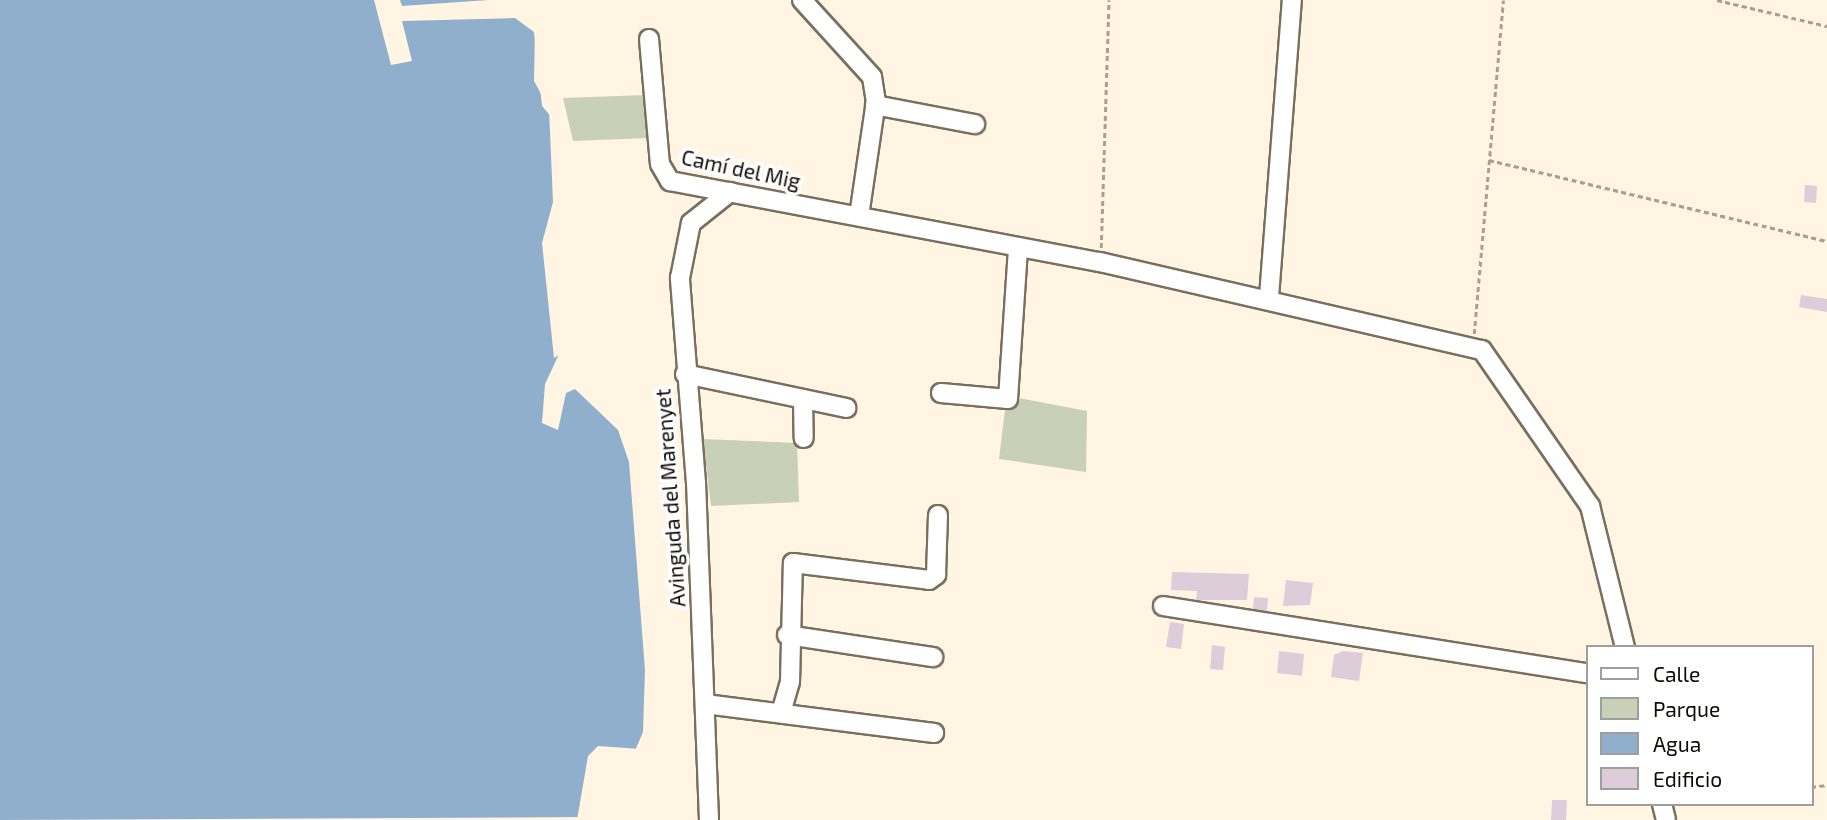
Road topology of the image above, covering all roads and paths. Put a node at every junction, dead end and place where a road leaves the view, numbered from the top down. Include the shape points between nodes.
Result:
1 (802, 0) edge
2 (1109, 0) edge
3 (1292, 0) edge
4 (1503, 0) edge
5 (1717, 0) edge
6 (1827, 26) edge
7 (649, 39) dead end
8 (875, 106) junction
9 (975, 124) dead end
10 (1489, 160) junction
11 (730, 192) junction
12 (859, 216) junction
13 (1827, 241) edge
14 (1018, 247) junction
15 (1100, 262) junction
16 (1269, 297) junction
17 (1473, 348) junction
18 (685, 374) junction
19 (941, 393) dead end
20 (803, 399) junction
21 (846, 408) dead end
22 (804, 438) dead end
23 (938, 515) dead end
24 (1163, 606) dead end
25 (786, 635) junction
26 (1625, 645) edge
27 (933, 657) dead end
28 (1586, 673) edge
29 (705, 704) junction
30 (781, 713) junction
31 (934, 733) dead end
32 (709, 820) edge

1 - 8 street via 872,77
2 - 15 path
3 - 16 street
4 - 10 path
5 - 6 path
7 - 11 street, Camí del Mig via 660,164 670,181
8 - 9 street
8 - 12 street
10 - 13 path
10 - 17 path
11 - 12 street, Camí del Mig
11 - 18 street, Avinguda del Marenyet via 691,223 680,278
12 - 14 street, Camí del Mig
14 - 15 street, Camí del Mig
14 - 19 street via 1008,399
15 - 16 street, Camí del Mig
16 - 17 street, Camí del Mig
17 - 26 street via 1490,361 1590,506
18 - 20 street
18 - 29 street, Avinguda del Marenyet
20 - 21 street
20 - 22 street
23 - 25 street via 936,575 929,580 793,563
24 - 28 street
25 - 27 street
25 - 30 street via 790,682
29 - 30 street
29 - 32 street, Avinguda del Marenyet
30 - 31 street

